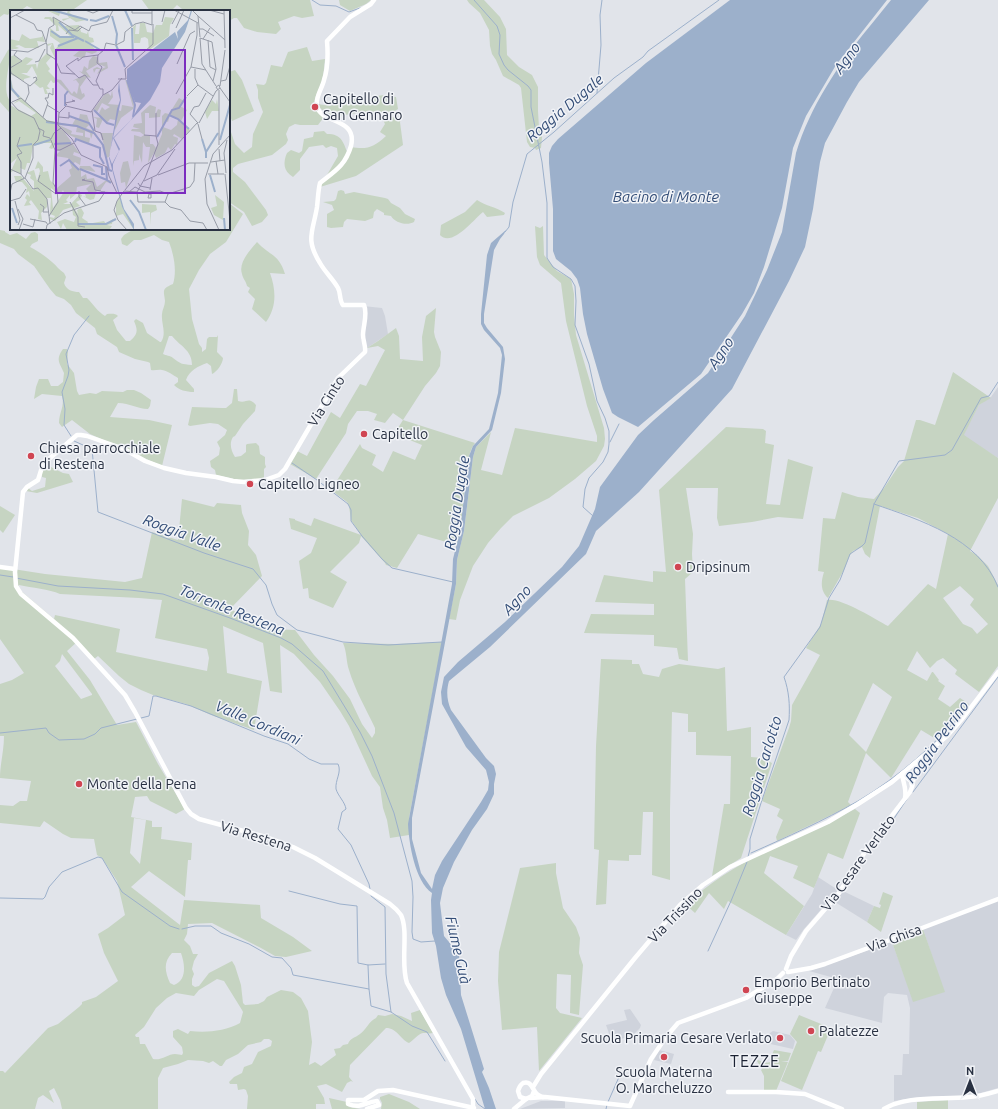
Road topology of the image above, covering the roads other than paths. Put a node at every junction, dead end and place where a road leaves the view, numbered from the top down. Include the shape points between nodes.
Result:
1 (374, 0) edge
2 (17, 552) joint
3 (0, 567) edge
4 (15, 570) junction
5 (998, 672) edge
6 (917, 761) junction
7 (902, 774) junction
8 (892, 782) junction
9 (903, 784) junction
10 (912, 787) junction
11 (905, 798) junction
12 (998, 899) edge
13 (786, 971) junction
14 (541, 1074) junction
15 (526, 1083) junction
16 (533, 1089) junction
17 (998, 1091) edge
18 (728, 1092) dead end
19 (519, 1095) junction
20 (544, 1097) junction
21 (528, 1098) junction
22 (367, 1109) edge
23 (474, 1109) edge
24 (514, 1109) edge
25 (842, 1109) edge
26 (884, 1109) edge

1 - 2 street, Via Cinto via 350,17 327,41 325,80 316,105 325,116 351,132 352,137 350,150 341,167 320,183 311,234 311,243 319,262 340,291 341,303 364,305 365,352 338,378 286,469 268,479 239,482 186,473 145,461 124,449 87,436 77,435 45,462 38,480 24,490
2 - 4 street, Via Restena
3 - 4 street
4 - 23 street, Via Restena via 15,583 21,594 73,638 125,695 191,814 199,819 266,836 306,853 398,911 403,922 404,969 408,983 473,1100
5 - 6 street via 947,736
6 - 7 street
6 - 10 street, Via Cesare Verlato
7 - 8 street
7 - 9 street
7 - 10 street via 911,781
8 - 9 street
8 - 14 street, Via Trissino via 828,822 730,867 703,885 680,905 660,928
9 - 11 street via 906,790
10 - 11 street, Via Cesare Verlato
11 - 13 street, Via Cesare Verlato via 864,853 840,893 806,931 791,956
12 - 13 street, Via Ghisa via 825,964
13 - 20 street, Via Cesare Verlato via 746,998 678,1023 651,1059 630,1106
14 - 15 street, Via Trissino
14 - 16 street, Via Trissino
15 - 16 street
15 - 19 street, Via Trissino via 519,1087
16 - 20 street
16 - 21 street, Via Trissino via 533,1095
17 - 26 street via 969,1097 902,1101
18 - 25 street via 805,1094
19 - 21 street
19 - 24 street, Via Trissino
20 - 21 street
21 - 24 street, Via Trissino
22 - 23 street via 377,1106 378,1102 355,1106 348,1104 348,1100 364,1100 378,1090 393,1090

